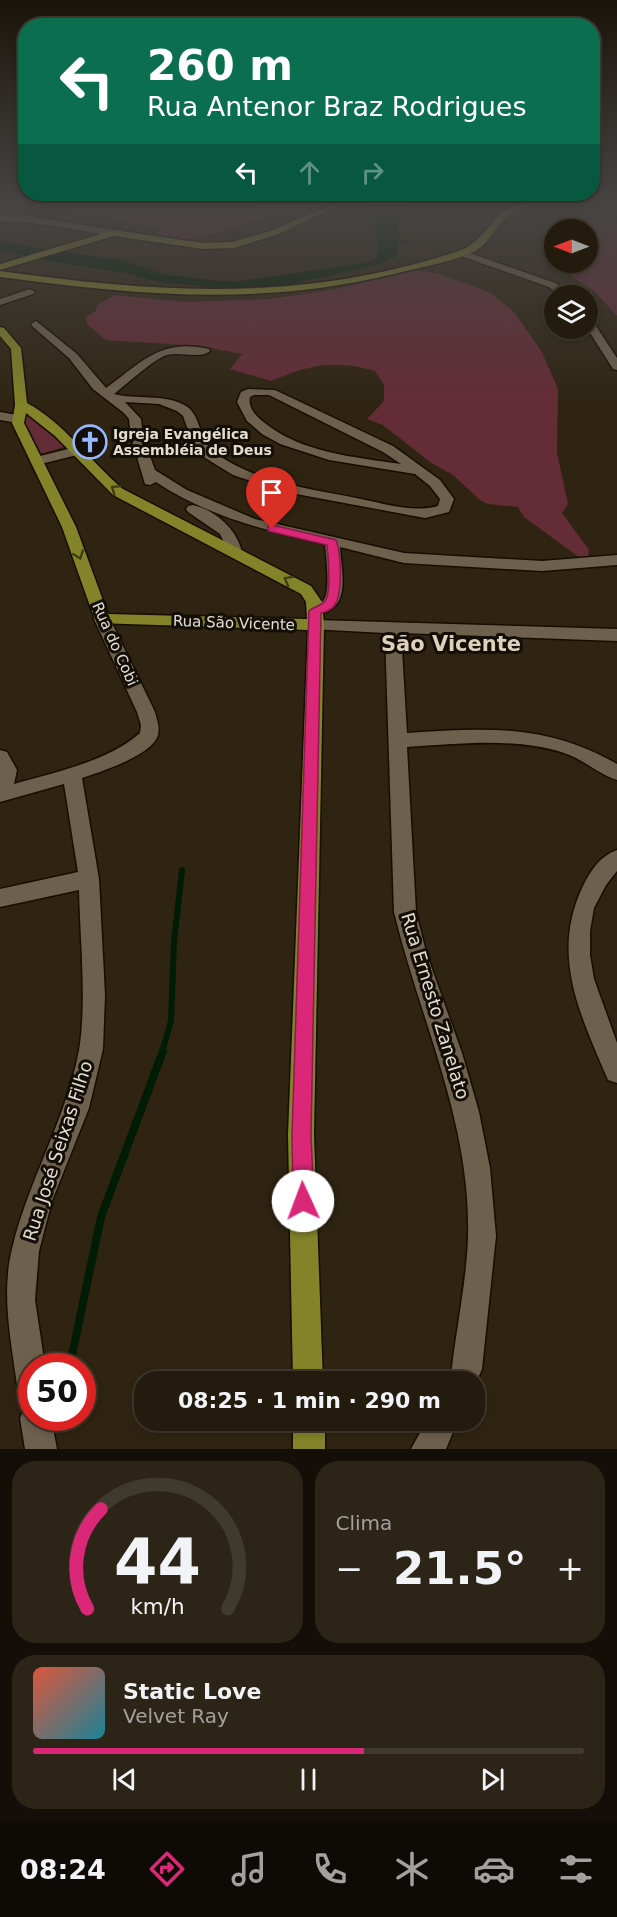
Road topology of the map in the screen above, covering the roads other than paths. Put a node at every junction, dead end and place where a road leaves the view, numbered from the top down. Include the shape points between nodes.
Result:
1 (385, 272) edge
2 (514, 272) edge
3 (0, 274) edge
4 (552, 285) edge
5 (30, 292) dead end
6 (0, 302) edge
7 (36, 324) dead end
8 (0, 330) edge
9 (598, 338) edge
10 (205, 351) dead end
11 (617, 367) edge
12 (108, 396) junction
13 (20, 412) junction
14 (0, 416) edge
15 (76, 451) junction
16 (37, 461) junction
17 (418, 471) junction
18 (149, 472) junction
19 (332, 542) junction
20 (236, 552) junction
21 (617, 560) edge
22 (315, 618) junction
23 (102, 619) junction
24 (393, 627) junction
25 (617, 635) edge
26 (399, 740) junction
27 (0, 757) edge
28 (72, 774) junction
29 (617, 774) edge
30 (617, 859) edge
31 (89, 879) junction
32 (0, 898) edge
33 (617, 1071) edge
34 (28, 1353) edge
35 (308, 1371) edge
36 (466, 1371) edge
37 (38, 1431) edge
38 (309, 1431) edge
39 (438, 1431) edge
40 (41, 1449) edge
41 (309, 1449) edge
42 (427, 1449) edge

1 - 3 main road via 308,287 217,293 151,292
2 - 4 street
5 - 6 street
7 - 12 street via 73,356
8 - 13 main road, Rua do Cobi via 16,348
9 - 11 street
10 - 12 street via 161,353
12 - 17 street via 160,401 181,408 189,415 207,453 238,472 280,487 390,509 425,514 440,511 447,505 447,499 435,483
12 - 18 street via 135,419 139,446
13 - 14 street
13 - 15 main road via 37,412
13 - 16 main road, Rua do Cobi via 21,429
15 - 16 street
20 -> 15 main road via 118,492 98,477
16 -> 23 main road, Rua do Cobi via 69,527
17 - 17 street via 320,453 274,436 250,417 243,402 245,395 252,391 271,392 388,449
18 - 19 street via 182,493 231,515
18 - 20 street via 154,488 204,515 229,534
19 - 21 street via 404,558 479,564 542,566
19 - 22 street via 334,592
22 -> 20 main road via 312,598 306,590
22 - 23 main road, Rua São Vicente
22 - 24 street, Rua São Vicente
22 - 35 main road via 301,1136
23 - 28 street, Rua do Cobi via 151,729 142,743
24 - 25 street, Rua São Vicente
24 - 26 street, Rua Ernesto Zanelato
26 - 29 street via 540,740 567,747
26 - 36 street, Rua Ernesto Zanelato via 405,912 450,1053 477,1168 482,1236
27 - 28 street, Rua do Cobi via 8,770 2,795
28 - 31 street, Rua José Seixas Filho
30 - 33 street via 606,866 588,896 578,928 579,959 590,1003
31 - 32 street
31 - 34 street, Rua José Seixas Filho via 91,1049 76,1108 25,1251 21,1300
37 - 40 street
38 - 41 main road
39 - 42 street

